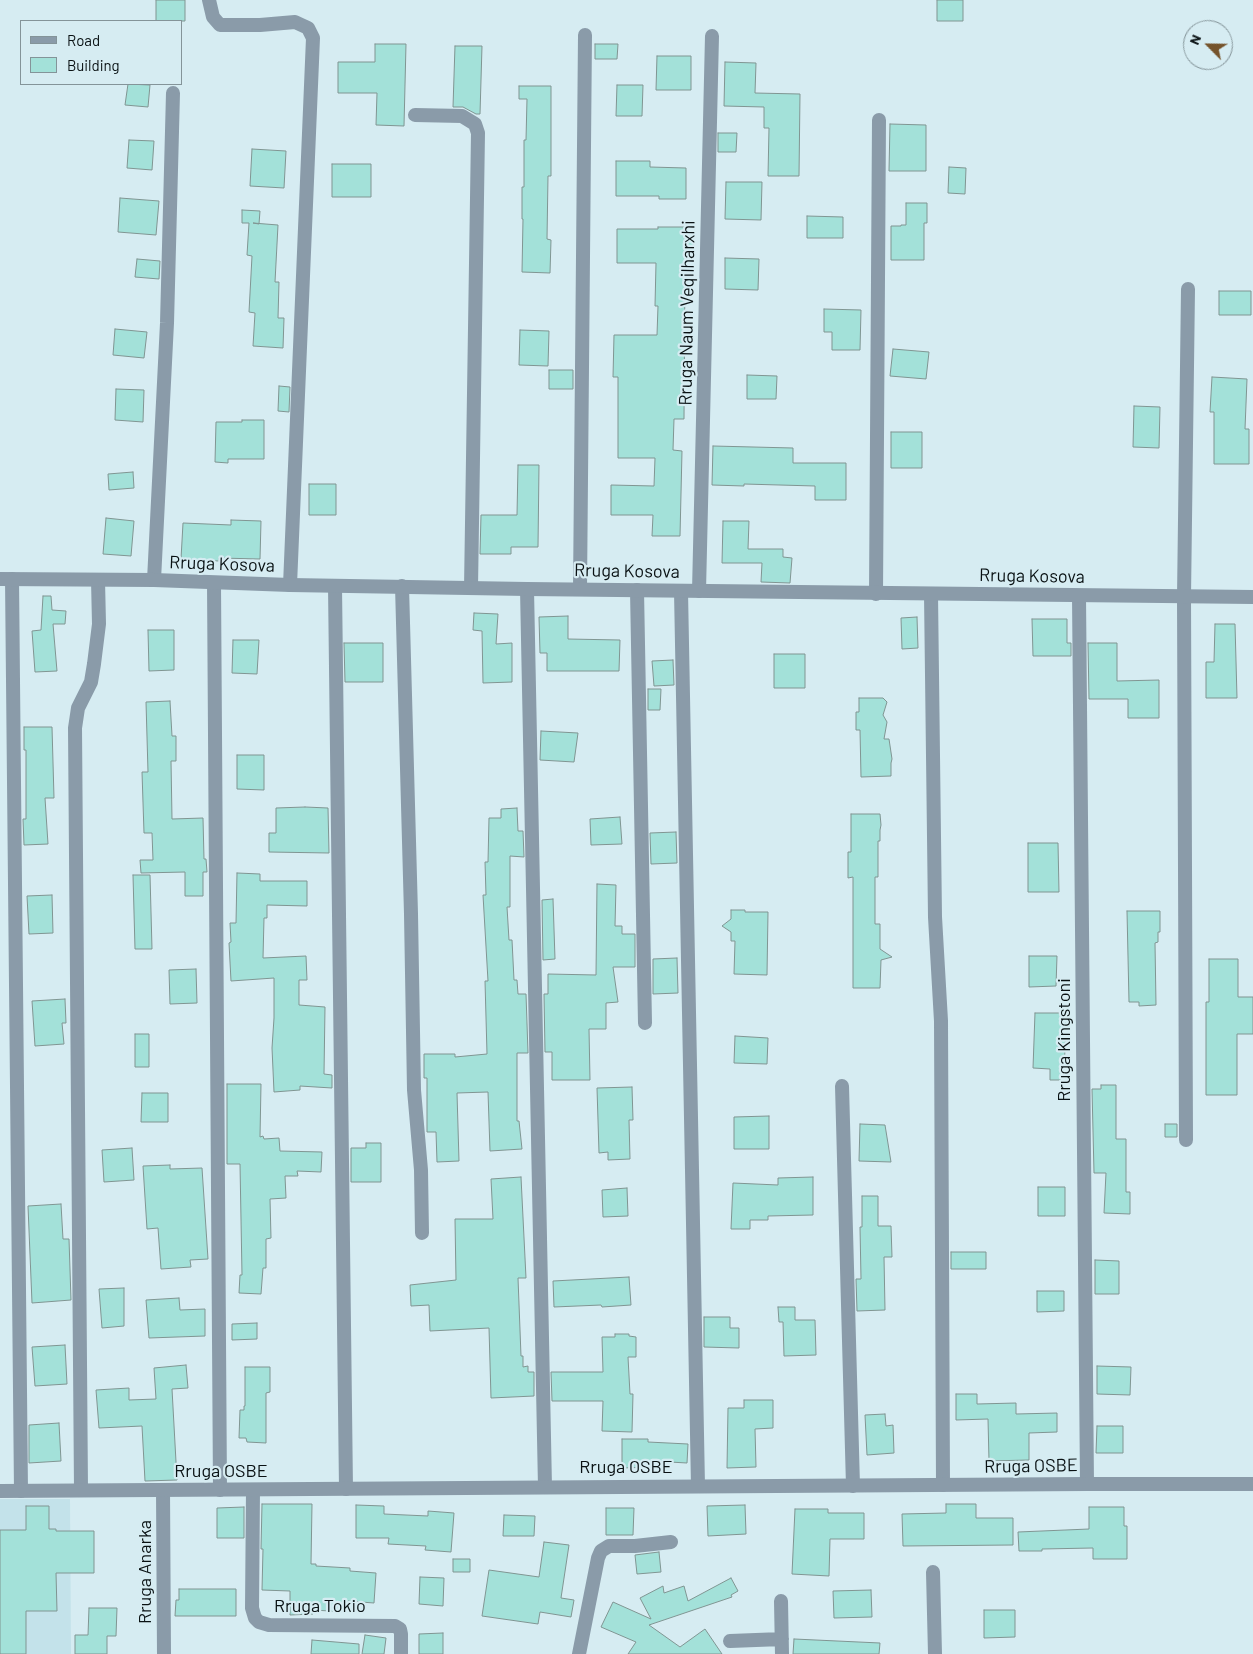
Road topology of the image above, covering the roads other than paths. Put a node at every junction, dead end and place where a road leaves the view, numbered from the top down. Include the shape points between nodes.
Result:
1 (209, 0) edge
2 (585, 35) dead end
3 (712, 36) dead end
4 (173, 93) dead end
5 (415, 115) dead end
6 (879, 120) dead end
7 (1188, 289) dead end
8 (6, 579) edge
9 (98, 580) junction
10 (154, 580) junction
11 (214, 583) junction
12 (290, 585) junction
13 (335, 586) junction
14 (402, 586) junction
15 (470, 588) junction
16 (527, 589) junction
17 (580, 589) junction
18 (637, 590) junction
19 (681, 591) junction
20 (699, 591) junction
21 (876, 594) junction
22 (931, 594) junction
23 (1080, 596) junction
24 (1184, 597) junction
25 (1253, 597) edge
26 (645, 1023) dead end
27 (842, 1086) dead end
28 (1186, 1140) dead end
29 (422, 1233) dead end
30 (1087, 1484) junction
31 (1253, 1484) edge
32 (943, 1485) junction
33 (698, 1486) junction
34 (853, 1486) junction
35 (545, 1487) junction
36 (346, 1489) junction
37 (82, 1490) junction
38 (163, 1490) junction
39 (220, 1490) junction
40 (252, 1490) junction
41 (0, 1491) edge
42 (21, 1491) junction
43 (671, 1542) dead end
44 (933, 1572) dead end
45 (781, 1601) dead end
46 (782, 1639) junction
47 (730, 1641) dead end
48 (164, 1654) edge
49 (401, 1654) edge
50 (579, 1654) edge
51 (782, 1654) edge
52 (934, 1654) edge

1 - 12 street via 213,17 220,25 294,22 308,28 313,38
2 - 17 street
3 - 20 street, Rruga Naum Veqilharxhi
4 - 10 street
5 - 15 street via 462,116 475,124 478,132
6 - 21 street
7 - 24 street
8 - 9 street, Rruga Kosova
8 - 42 street
9 - 10 street, Rruga Kosova
9 - 37 street via 99,624 94,664 91,682 78,708 75,728
10 - 11 street, Rruga Kosova
11 - 12 street, Rruga Kosova
11 - 39 street
12 - 13 street, Rruga Kosova
13 - 14 street, Rruga Kosova
13 - 36 street
14 - 15 street, Rruga Kosova
14 - 29 street via 414,1090 421,1170
15 - 16 street, Rruga Kosova
16 - 17 street, Rruga Kosova
16 - 35 street
17 - 18 street, Rruga Kosova
18 - 19 street, Rruga Kosova
18 - 26 street
19 - 20 street, Rruga Kosova
19 - 33 street
20 - 21 street, Rruga Kosova
21 - 22 street, Rruga Kosova
22 - 23 street, Rruga Kosova
22 - 32 street via 935,917 941,1021
23 - 24 street, Rruga Kosova
23 - 30 street, Rruga Kingstoni
24 - 25 street, Rruga Kosova
24 - 28 street
27 - 34 street
30 - 31 street, Rruga OSBE
30 - 32 street, Rruga OSBE
32 - 34 street, Rruga OSBE
33 - 34 street, Rruga OSBE
33 - 35 street, Rruga OSBE
35 - 36 street, Rruga OSBE
36 - 40 street, Rruga OSBE
37 - 38 street, Rruga OSBE
37 - 42 street, Rruga OSBE
38 - 39 street, Rruga OSBE
38 - 48 street, Rruga Anarka
39 - 40 street, Rruga OSBE
40 - 49 street, Rruga Tokio via 252,1608 255,1618 269,1626 396,1626 401,1634
41 - 42 street, Rruga OSBE
43 - 50 street via 609,1546 601,1550
44 - 52 street
45 - 46 street
46 - 47 street
46 - 51 street

